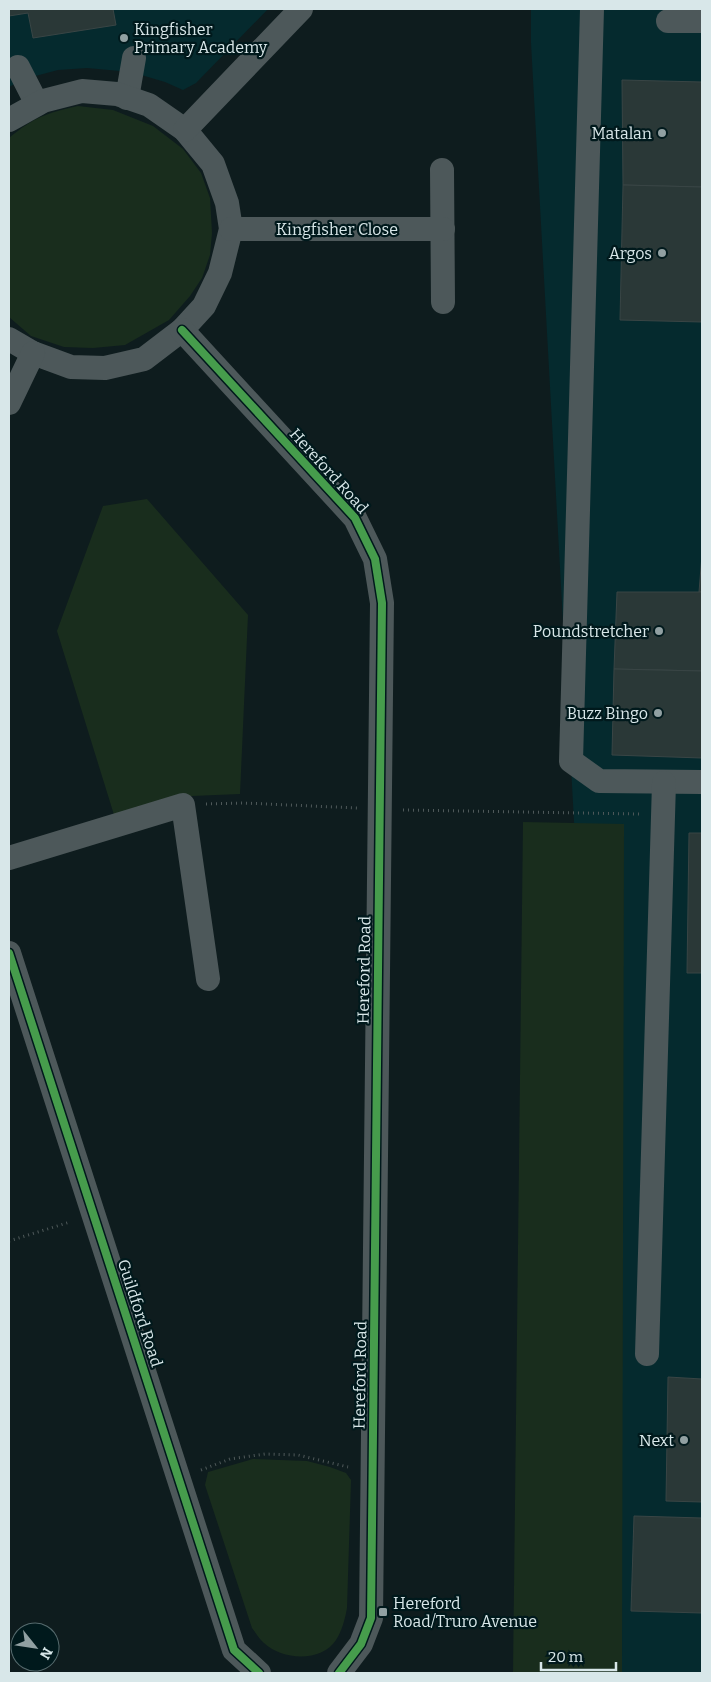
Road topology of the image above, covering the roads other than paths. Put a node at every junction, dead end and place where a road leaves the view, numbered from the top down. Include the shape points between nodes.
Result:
1 (301, 9) edge
2 (592, 9) edge
3 (668, 21) dead end
4 (702, 21) edge
5 (134, 58) dead end
6 (18, 67) dead end
7 (127, 98) junction
8 (37, 104) junction
9 (9, 120) edge
10 (185, 130) junction
11 (442, 170) dead end
12 (231, 228) junction
13 (443, 229) junction
14 (443, 302) dead end
15 (182, 330) junction
16 (9, 339) edge
17 (33, 353) junction
18 (9, 403) edge
19 (702, 782) edge
20 (664, 783) junction
21 (9, 858) edge
22 (9, 953) edge
23 (208, 979) dead end
24 (647, 1354) dead end
25 (259, 1673) edge
26 (339, 1673) edge

1 - 10 street
2 - 20 street via 571,761 599,781
3 - 4 street
5 - 7 street
6 - 8 street
7 - 8 street via 82,91
7 - 10 street via 149,105
8 - 9 street
10 - 12 street via 214,164 227,203
11 - 13 street
12 - 13 street, Kingfisher Close
12 - 15 street via 220,273 204,306
13 - 14 street
15 - 17 street via 144,359 105,368 71,367
15 - 26 street, Hereford Road via 355,518 375,559 382,603 372,1618 361,1644
16 - 17 street
17 - 18 street
19 - 20 street
20 - 24 street
21 - 23 street via 183,805
22 - 25 street, Guildford Road via 234,1650

